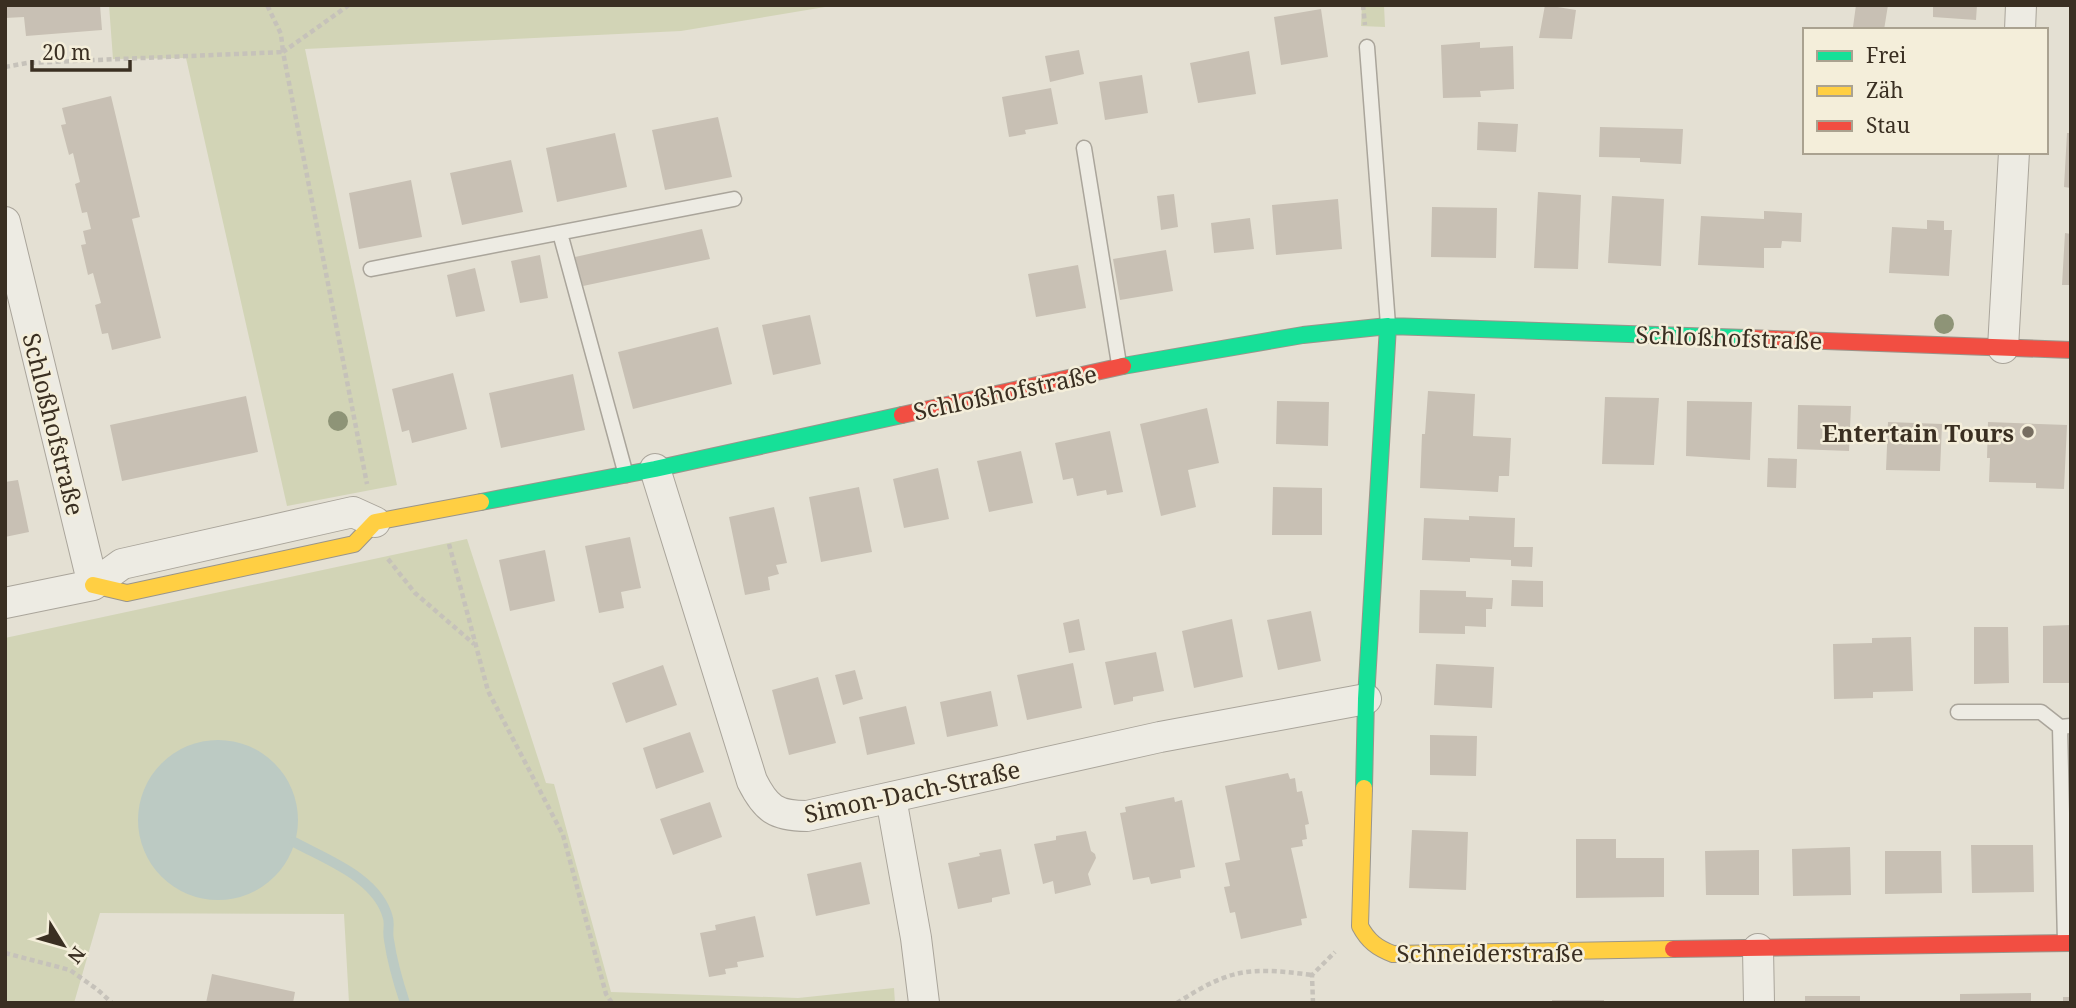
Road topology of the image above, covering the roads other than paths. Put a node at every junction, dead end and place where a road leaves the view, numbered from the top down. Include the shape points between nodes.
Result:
1 (2021, 5) edge
2 (2020, 28) edge
3 (1367, 47) dead end
4 (1084, 148) dead end
5 (2014, 154) edge
6 (734, 199) dead end
7 (5, 222) edge
8 (559, 233) junction
9 (371, 269) dead end
10 (1388, 326) junction
11 (2003, 348) junction
12 (2071, 350) edge
13 (1119, 368) junction
14 (654, 469) junction
15 (626, 475) junction
16 (375, 522) joint
17 (93, 585) junction
18 (5, 603) edge
19 (1366, 699) junction
20 (1958, 712) dead end
21 (2066, 727) edge
22 (891, 798) junction
23 (2068, 944) edge
24 (1758, 949) junction
25 (924, 1003) edge
26 (1759, 1003) edge

1 - 2 street
3 - 10 lane
4 - 13 lane
5 - 11 street
6 - 8 lane
7 - 17 street, Schloßhofstraße
8 - 9 lane
8 - 15 lane
10 - 11 street, Schloßhofstraße
10 - 13 street, Schloßhofstraße via 1303,335
10 - 19 street
11 - 12 street, Schloßhofstraße
13 - 14 street, Schloßhofstraße
14 - 15 street, Schloßhofstraße
14 - 22 street, Simon-Dach-Straße via 761,799 775,811 807,816
15 - 16 street, Schloßhofstraße
16 - 17 street, Schloßhofstraße via 352,512 122,564
17 - 18 street, Schloßhofstraße
19 - 22 street, Simon-Dach-Straße via 1160,737
19 - 24 street, Schneiderstraße via 1360,926 1367,941 1378,949 1393,954
20 - 21 lane, Schneiderstraße via 2041,712
21 - 23 lane, Schneiderstraße
22 - 25 street
23 - 24 street, Schneiderstraße
24 - 26 street

